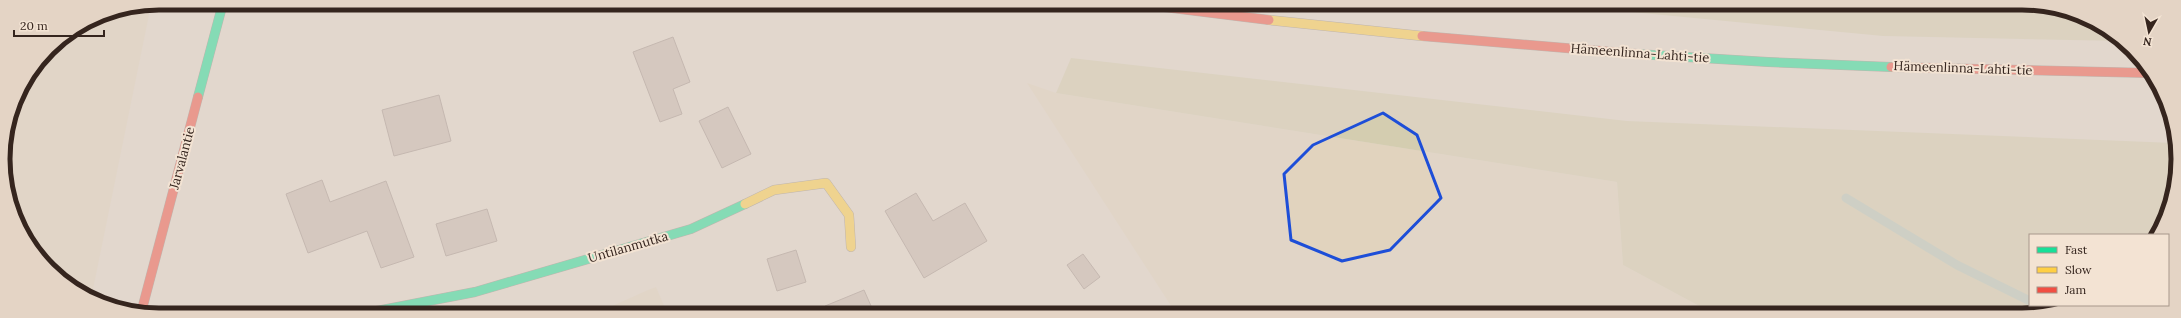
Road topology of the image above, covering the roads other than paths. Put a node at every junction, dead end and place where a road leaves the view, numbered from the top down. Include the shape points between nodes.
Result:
1 (221, 10) edge
2 (1194, 10) edge
3 (2144, 73) edge
4 (851, 247) dead end
5 (143, 307) edge
6 (392, 308) edge

1 - 5 main road, Jarvalantie
2 - 3 main road, Hämeenlinna-Lahti-tie via 1467,41 1716,59
4 - 6 main road, Untilanmutka via 849,215 826,183 774,190 691,229 475,292

